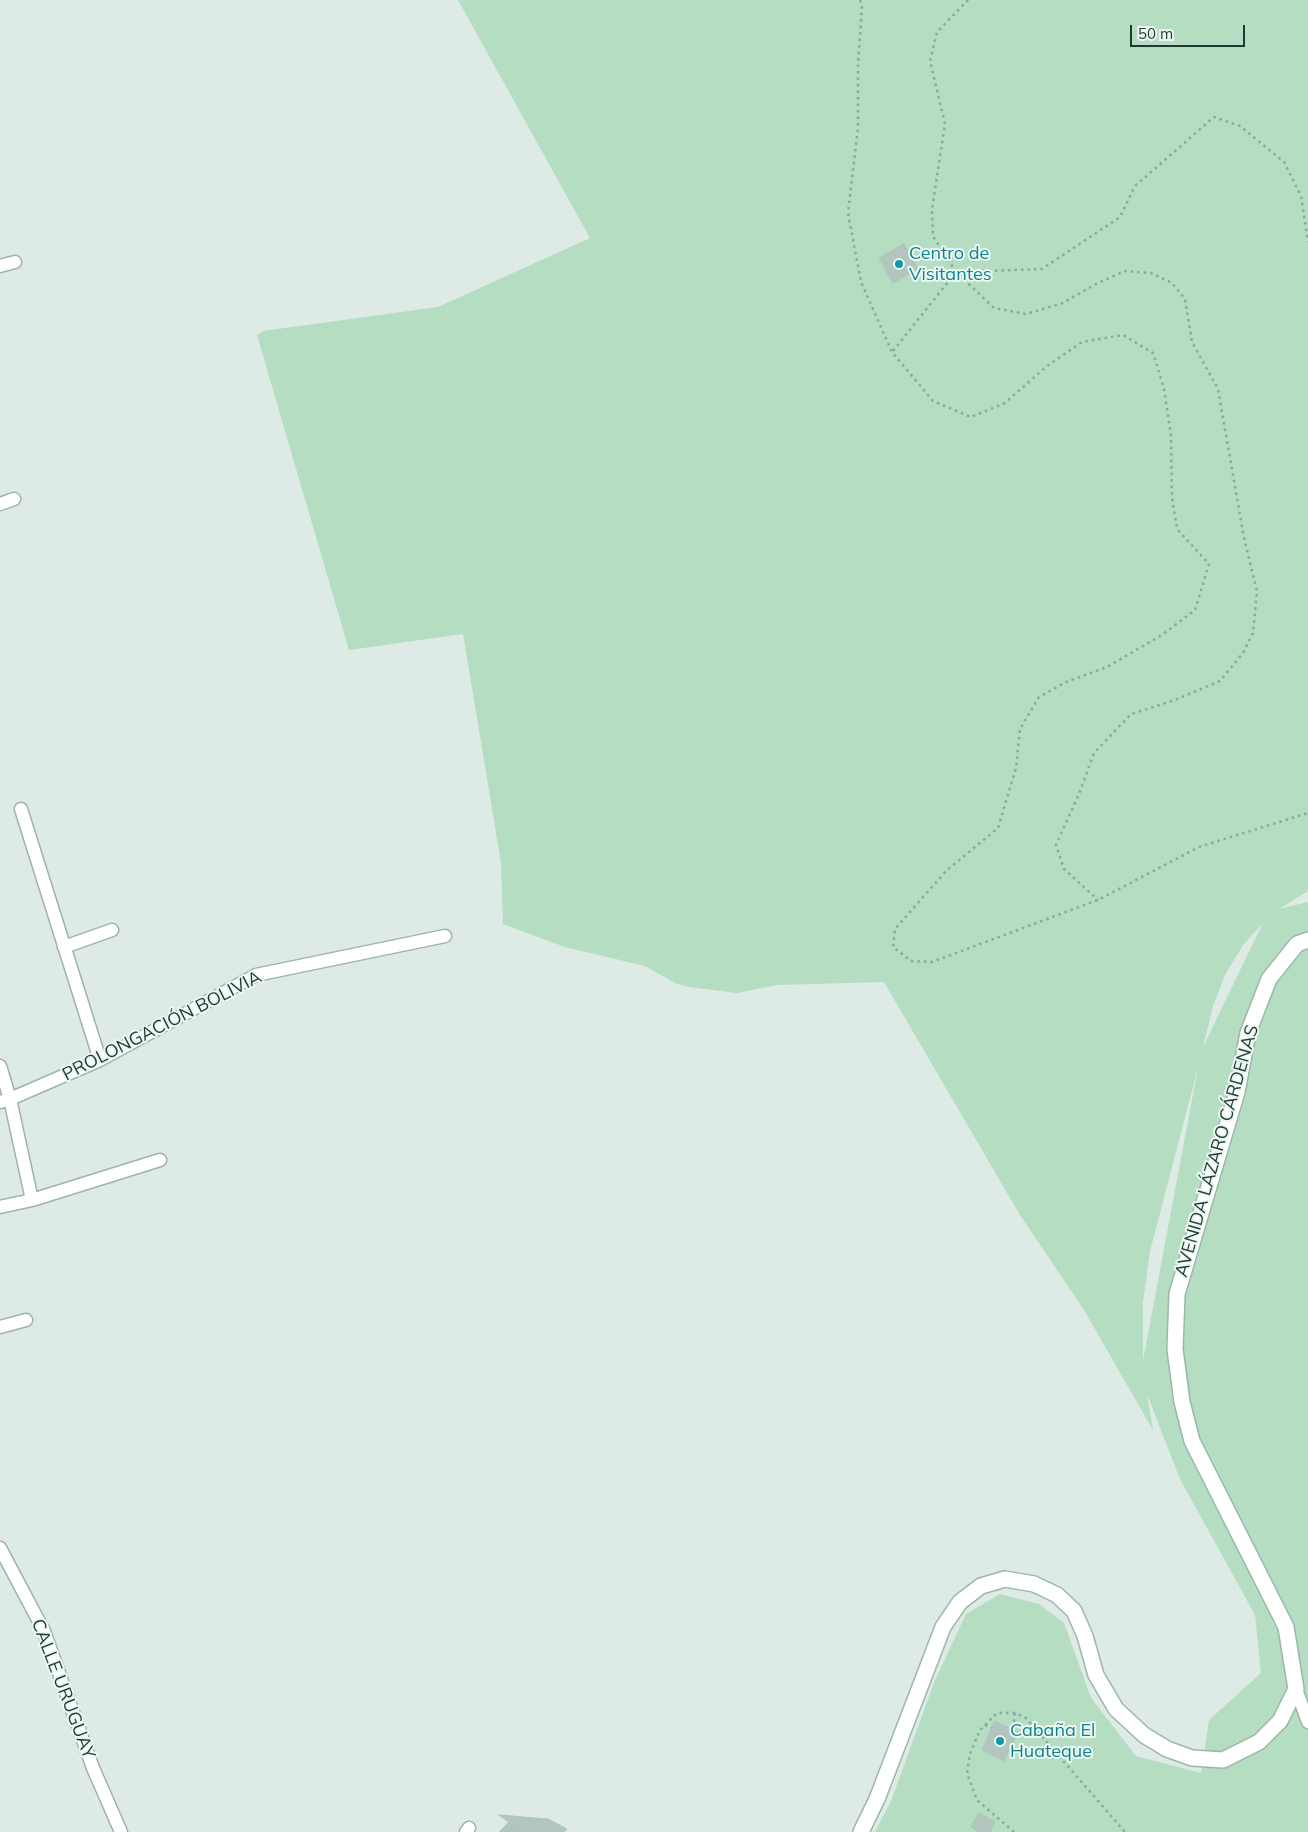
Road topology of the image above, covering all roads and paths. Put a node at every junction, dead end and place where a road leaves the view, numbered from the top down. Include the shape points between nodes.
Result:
1 (860, 0) edge
2 (968, 0) edge
3 (1308, 242) edge
4 (15, 262) dead end
5 (0, 266) edge
6 (956, 272) junction
7 (892, 352) junction
8 (14, 499) dead end
9 (0, 504) edge
10 (21, 809) dead end
11 (1308, 813) edge
12 (1098, 900) junction
13 (112, 930) dead end
14 (445, 936) dead end
15 (1308, 940) edge
16 (64, 947) junction
17 (100, 1060) junction
18 (0, 1066) edge
19 (5, 1100) edge
20 (160, 1160) dead end
21 (32, 1200) junction
22 (0, 1207) edge
23 (26, 1320) dead end
24 (0, 1327) edge
25 (0, 1548) edge
26 (1296, 1689) junction
27 (1015, 1713) junction
28 (1308, 1722) edge
29 (985, 1725) junction
30 (992, 1728) dead end
31 (1024, 1740) dead end
32 (121, 1832) edge
33 (861, 1832) edge
34 (1014, 1832) edge
35 (1125, 1832) edge

1 - 7 path via 858,128 848,213 861,282
2 - 6 path via 937,32 930,61 946,124 932,209 933,236
3 - 6 path via 1301,196 1284,162 1240,126 1214,116 1135,186 1120,217 1042,269
4 - 5 street
6 - 7 path
6 - 12 path via 994,308 1026,314 1063,303 1124,271 1151,273 1172,283 1185,299 1192,342 1218,389 1244,538 1257,591 1253,633 1243,653 1220,681 1131,714 1094,753 1056,845 1064,869
7 - 12 path via 933,401 971,418 1004,403 1047,366 1082,342 1123,335 1153,353 1164,389 1171,435 1172,498 1177,529 1209,564 1195,610 1162,635 1107,667 1066,682 1039,698 1020,729 1016,768 998,828 946,871 896,929 894,947 911,961 932,962
8 - 9 street
10 - 16 street
11 - 12 path via 1199,847
13 - 16 street
14 - 17 street, PROLONGACIÓN BOLIVIA via 256,975
15 - 26 main road, AVENIDA LÁZARO CÁRDENAS via 1297,944 1269,979 1248,1033 1237,1092 1177,1294 1175,1349 1182,1402 1192,1441 1286,1627
16 - 17 street
17 - 19 street, PROLONGACIÓN BOLIVIA
18 - 19 street
19 - 21 street
20 - 21 street
21 - 22 street
23 - 24 street
25 - 32 street, CALLE URUGUAY via 44,1632 93,1768
26 - 28 street
26 - 33 main road via 1280,1721 1258,1742 1223,1760 1192,1758 1167,1750 1144,1735 1116,1709 1096,1675 1074,1611 1057,1595 1034,1584 1005,1579 981,1586 960,1602 942,1627 877,1799
27 - 29 path via 997,1712
27 - 31 path via 1014,1722 1025,1733
27 - 35 path via 1026,1718
29 - 30 path
29 - 34 path via 970,1754 967,1773 977,1800

